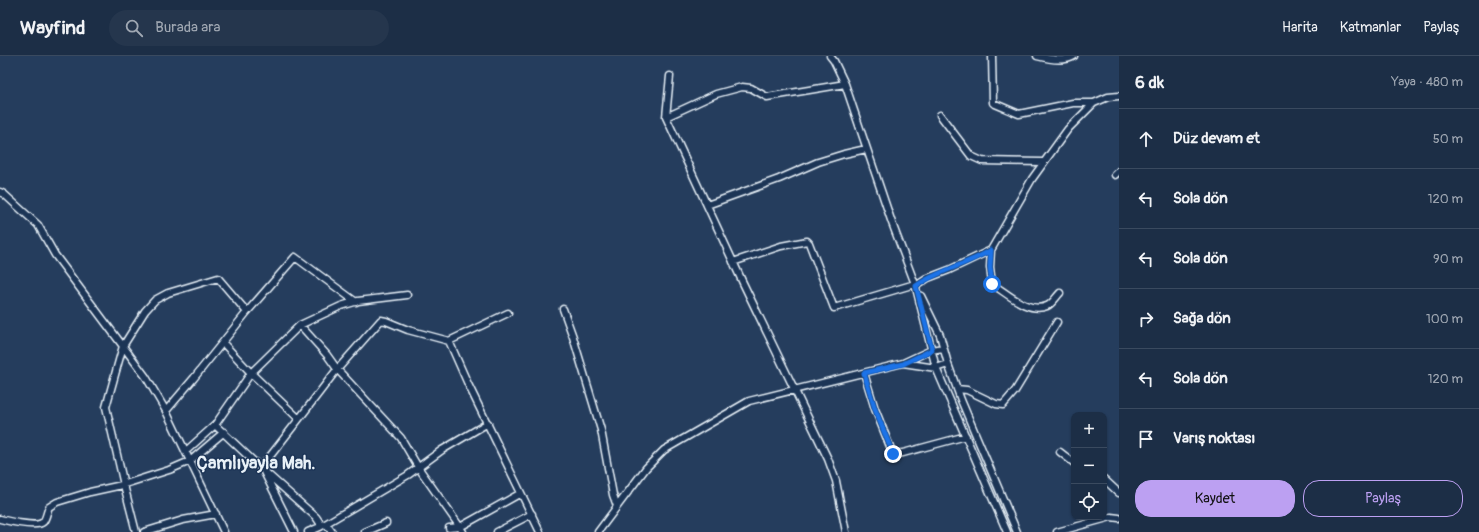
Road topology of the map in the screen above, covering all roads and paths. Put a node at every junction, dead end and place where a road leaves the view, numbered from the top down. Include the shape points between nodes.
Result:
1 (830, 56) edge
2 (992, 56) edge
3 (1037, 56) edge
4 (1074, 56) edge
5 (670, 76) dead end
6 (845, 84) junction
7 (1119, 96) edge
8 (1094, 103) junction
9 (940, 115) dead end
10 (666, 117) junction
11 (866, 149) junction
12 (1043, 162) junction
13 (0, 192) edge
14 (707, 205) junction
15 (991, 250) junction
16 (733, 262) junction
17 (915, 285) junction
18 (1060, 293) dead end
19 (408, 295) dead end
20 (356, 302) junction
21 (563, 309) dead end
22 (247, 312) junction
23 (508, 313) dead end
24 (1057, 322) dead end
25 (300, 325) junction
26 (450, 341) junction
27 (223, 343) junction
28 (123, 346) junction
29 (943, 348) junction
30 (932, 350) junction
31 (903, 364) junction
32 (948, 364) junction
33 (936, 368) junction
34 (337, 369) junction
35 (251, 373) junction
36 (864, 373) junction
37 (957, 389) junction
38 (794, 391) junction
39 (166, 411) junction
40 (299, 419) junction
41 (488, 423) junction
42 (215, 424) junction
43 (224, 432) junction
44 (966, 436) junction
45 (186, 451) junction
46 (1060, 452) dead end
47 (190, 461) junction
48 (1071, 461) edge
49 (418, 467) junction
50 (263, 470) junction
51 (1107, 482) edge
52 (124, 485) junction
53 (521, 493) junction
54 (1119, 493) edge
55 (616, 506) junction
56 (216, 514) junction
57 (532, 514) junction
58 (1119, 518) edge
59 (0, 519) edge
60 (386, 523) dead end
61 (323, 526) junction
62 (449, 528) dead end
63 (461, 529) edge
64 (602, 530) edge
65 (136, 532) edge
66 (144, 532) edge
67 (224, 532) edge
68 (294, 532) edge
69 (308, 532) edge
70 (332, 532) edge
71 (364, 532) edge
72 (497, 532) edge
73 (540, 532) edge
74 (846, 532) edge
75 (1007, 532) edge
76 (1017, 532) edge
77 (1057, 532) edge

1 - 6 street
2 - 8 street via 993,103 1019,114 1073,103
3 - 4 street via 1070,59
5 - 10 street
6 - 10 street via 767,97 751,88 742,87 716,94
6 - 11 street
7 - 8 street via 1108,97
8 - 12 street via 1068,129
9 - 12 street via 971,156 982,161
10 - 14 street
11 - 14 street via 818,162 780,179
11 - 17 street
12 - 15 street
13 - 28 street via 38,225 55,255
14 - 16 street
15 - 17 street
15 - 18 street via 992,284 1019,301 1033,308 1048,306
16 - 17 street via 781,246 807,241 834,308
16 - 38 street
17 - 29 street via 940,335
17 - 30 street
19 - 20 street
20 - 22 street via 294,257
20 - 25 street
21 - 55 street via 601,430
22 - 27 street
22 - 28 street via 216,277 168,293 156,300 145,311
23 - 26 street
24 - 37 street via 1015,391 1003,405 967,390
25 - 34 street
25 - 35 street
26 - 34 street via 381,320
26 - 41 street
27 - 35 street
27 - 39 street
28 - 39 street via 146,377
28 - 52 street via 106,407
29 - 30 street
29 - 32 street
30 - 31 street
30 - 33 street
31 - 33 street
31 - 36 street
32 - 33 street
32 - 37 street
33 - 44 street
34 - 40 street
34 - 49 street via 401,438
35 - 40 street
35 - 42 street
36 - 38 street
36 - 44 street via 893,454
37 - 76 street
38 - 55 street via 749,401 664,450
38 - 74 street via 828,459 836,481
39 - 45 street
40 - 50 street via 264,464
41 - 49 street
41 - 53 street
42 - 43 street
42 - 45 street
43 - 47 street
43 - 50 street
44 - 75 street
45 - 47 street
46 - 48 street
47 - 52 street
47 - 56 street
49 - 61 street
49 - 63 street
50 - 61 street
50 - 68 street
51 - 54 street
52 - 59 street via 96,490 57,502 48,507 44,521 35,525
52 - 65 street
53 - 57 street
53 - 63 street
55 - 64 street
56 - 66 street via 183,520
56 - 67 street
57 - 72 street
57 - 73 street
58 - 77 street via 1111,517
60 - 71 street
61 - 69 street
61 - 70 street
62 - 63 street

